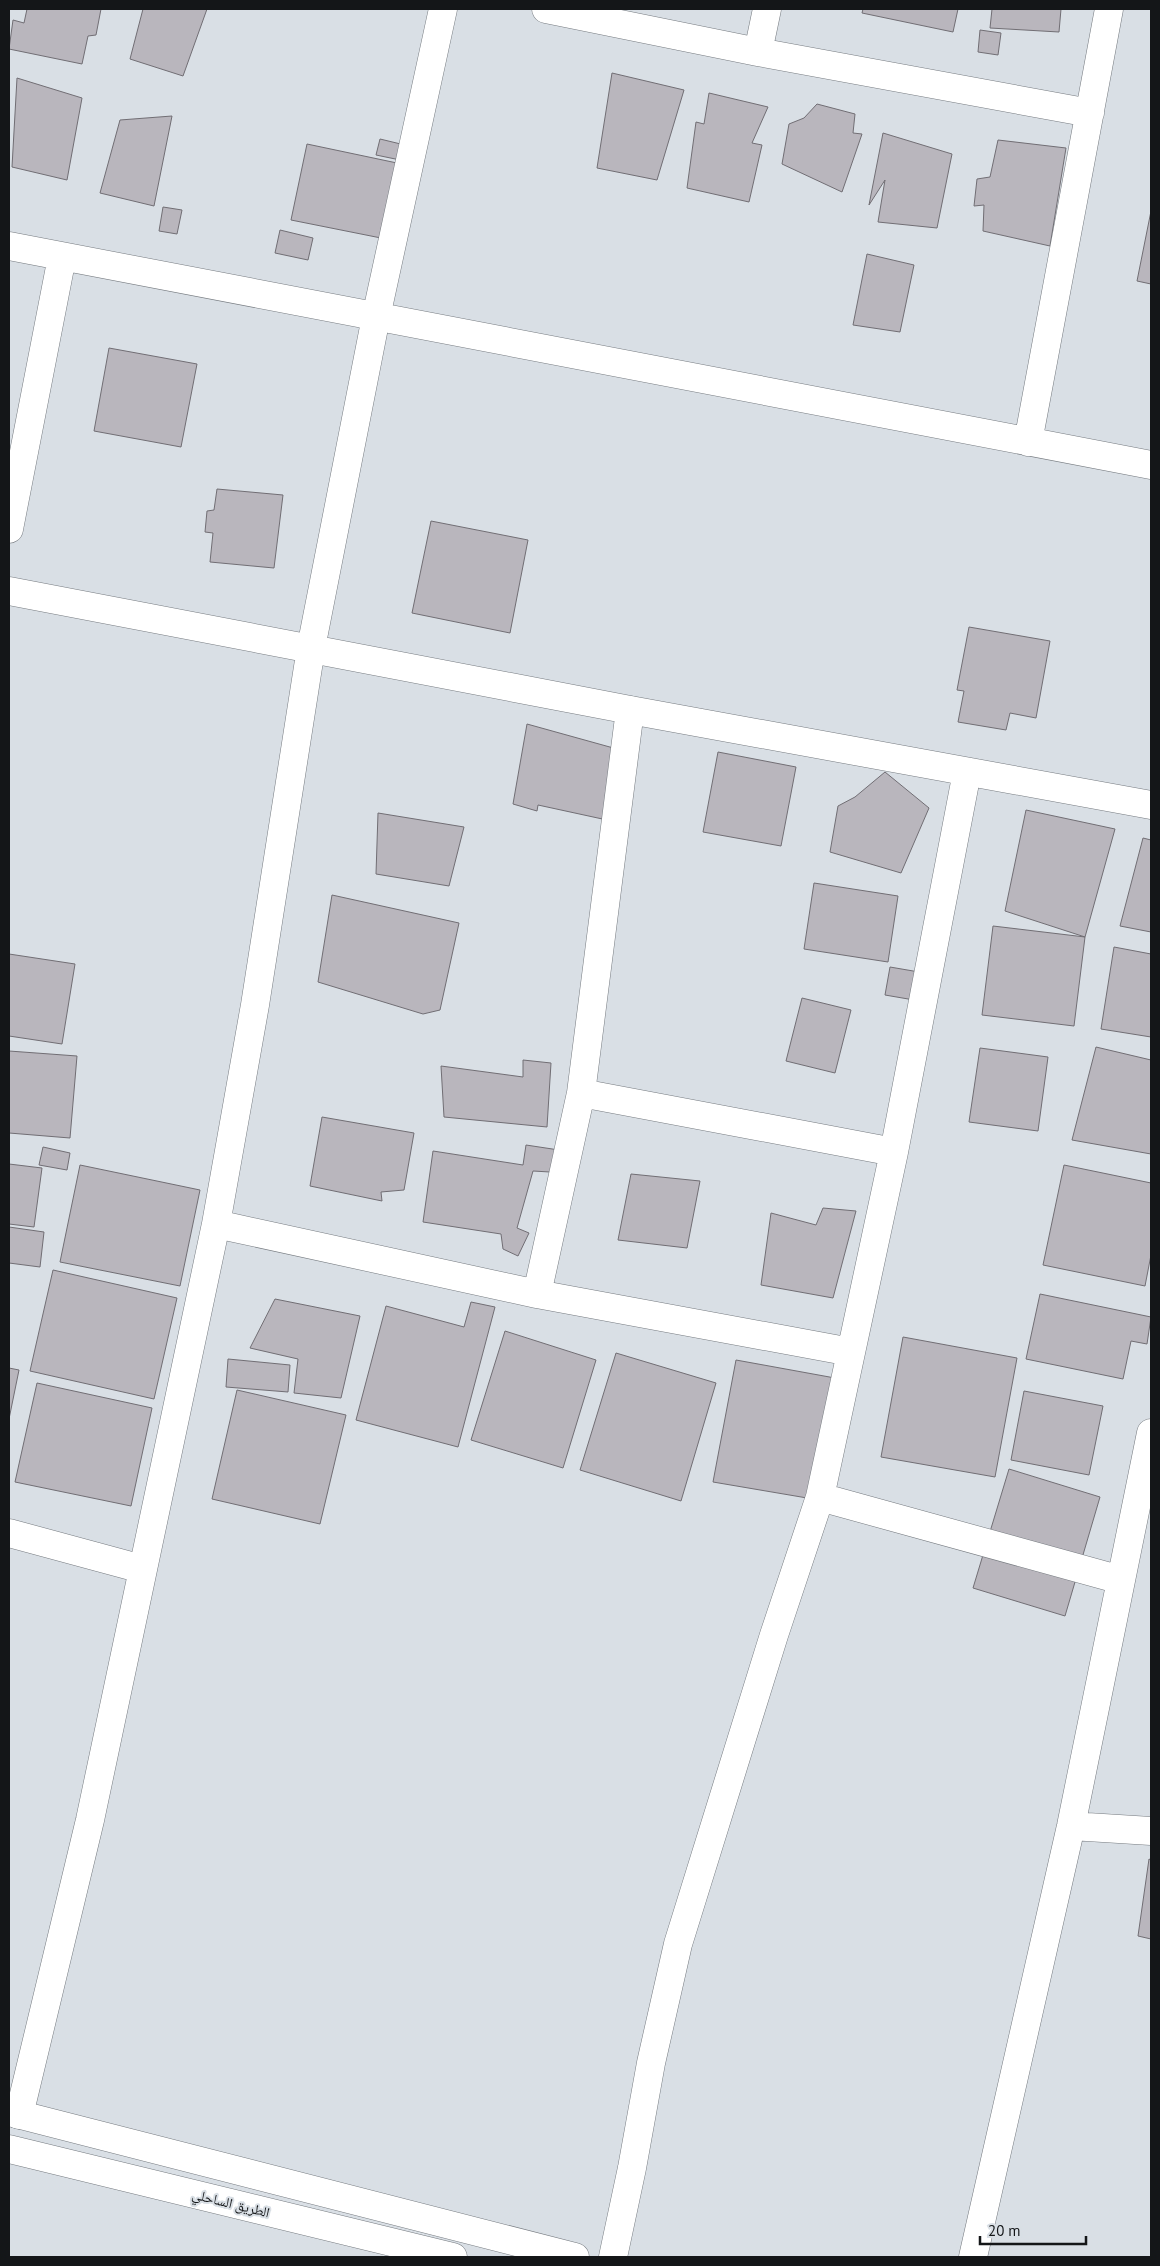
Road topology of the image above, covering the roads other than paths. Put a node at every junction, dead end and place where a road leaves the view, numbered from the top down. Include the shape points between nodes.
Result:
1 (444, 9) edge
2 (546, 9) edge
3 (767, 9) edge
4 (1109, 9) edge
5 (758, 52) junction
6 (1090, 113) junction
7 (9, 246) edge
8 (62, 257) junction
9 (376, 317) junction
10 (1028, 442) junction
11 (1151, 465) edge
12 (9, 529) edge
13 (9, 591) edge
14 (310, 648) junction
15 (630, 710) junction
16 (967, 772) junction
17 (1151, 805) edge
18 (581, 1093) junction
19 (894, 1152) junction
20 (216, 1224) junction
21 (538, 1294) junction
22 (851, 1352) junction
23 (1151, 1433) edge
24 (820, 1497) junction
25 (9, 1533) edge
26 (142, 1569) junction
27 (1121, 1580) junction
28 (1070, 1826) junction
29 (1151, 1831) edge
30 (14, 2114) edge
31 (9, 2148) edge
32 (453, 2257) edge
33 (575, 2257) edge
34 (613, 2257) edge
35 (973, 2257) edge

1 - 9 main road
2 - 5 main road
3 - 5 main road
4 - 6 main road
5 - 6 main road
6 - 10 main road
7 - 8 main road
8 - 9 main road
8 - 12 main road
9 - 10 main road
9 - 14 main road
10 - 11 main road
13 - 14 main road
14 - 15 main road
14 - 20 main road via 255,1004
15 - 16 main road
15 - 18 main road
16 - 17 main road
16 - 19 main road
18 - 19 main road
18 - 21 main road
19 - 22 main road
20 - 21 main road
20 - 26 main road
21 - 22 main road
22 - 24 main road
23 - 27 main road
24 - 27 main road
24 - 34 main road via 689,1902 651,2063
25 - 26 main road
26 - 30 main road via 90,1820
27 - 28 main road
28 - 29 main road
28 - 35 main road
30 - 33 main road
31 - 32 main road, الطريق الساحلي

